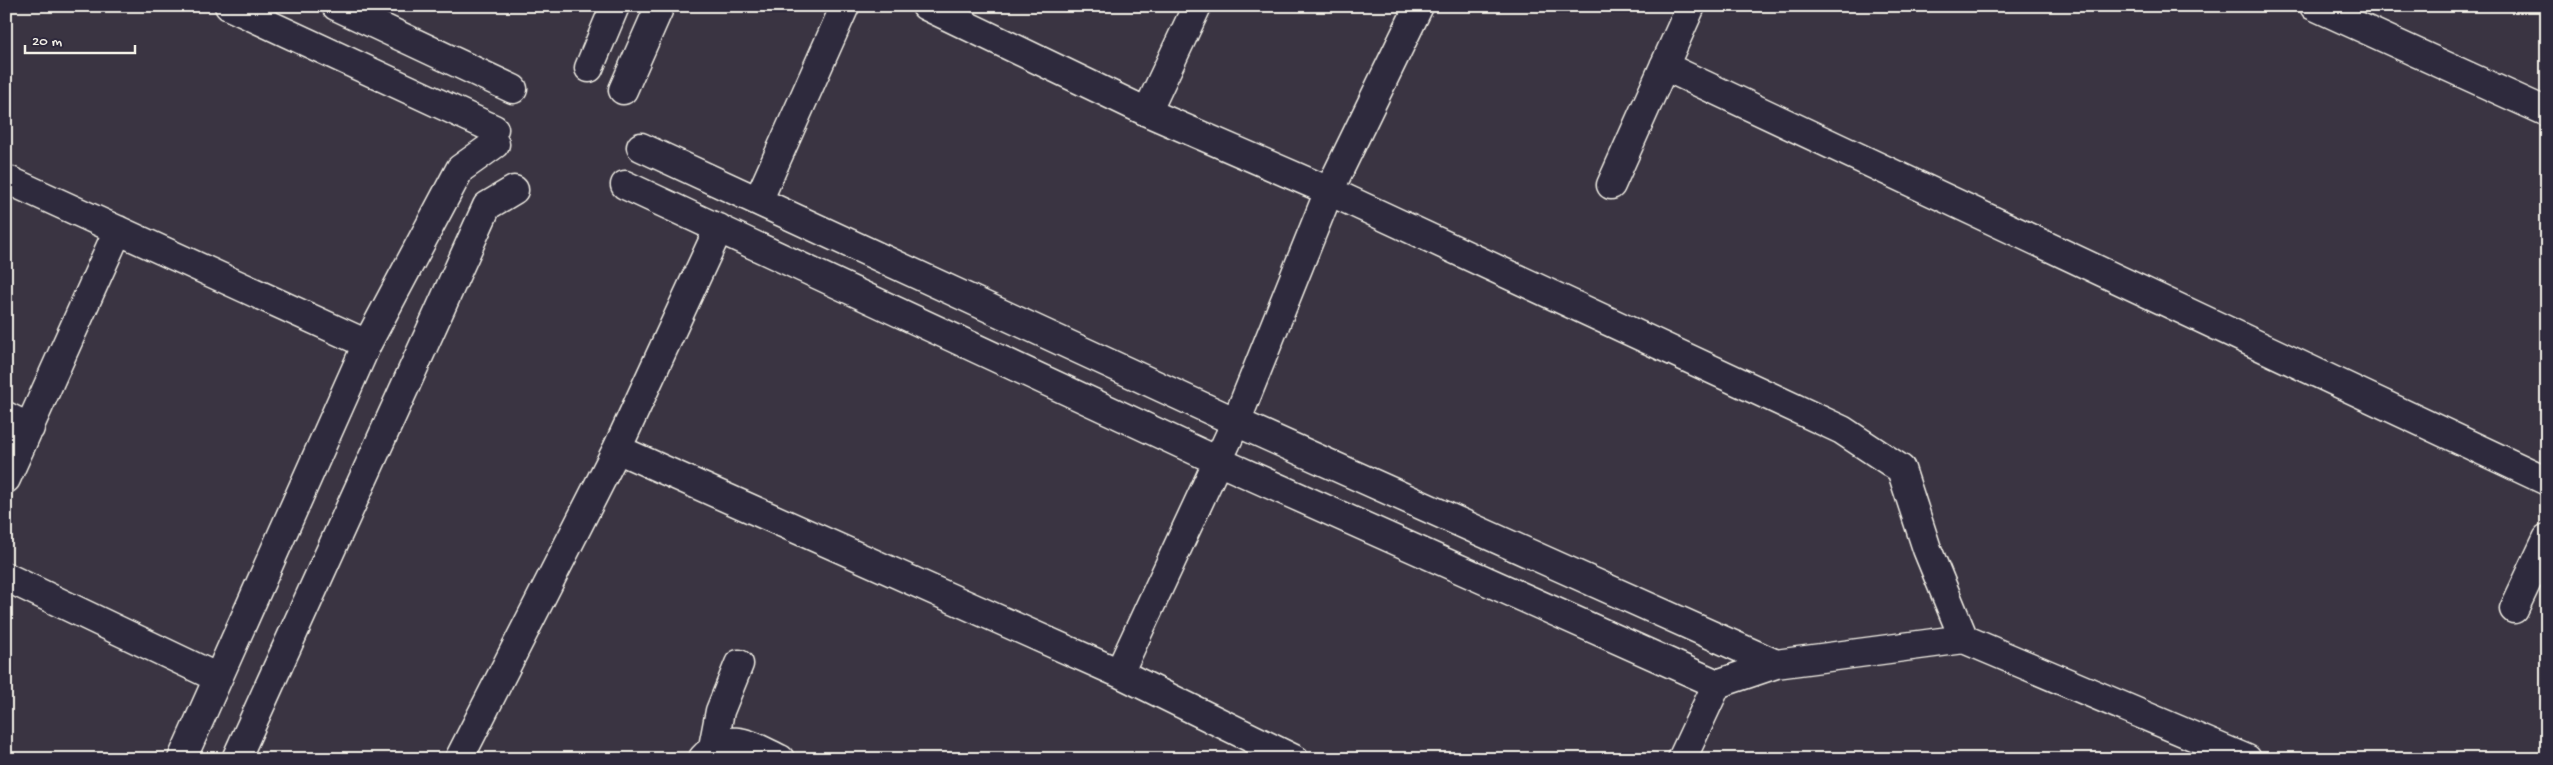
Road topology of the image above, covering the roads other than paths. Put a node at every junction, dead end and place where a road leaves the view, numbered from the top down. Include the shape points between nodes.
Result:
1 (229, 6) edge
2 (336, 6) edge
3 (615, 6) edge
4 (660, 6) edge
5 (845, 6) edge
6 (926, 6) edge
7 (1197, 6) edge
8 (1419, 6) edge
9 (1691, 6) edge
10 (2314, 6) edge
11 (1664, 66) junction
12 (589, 68) dead end
13 (513, 89) dead end
14 (623, 90) dead end
15 (1147, 112) junction
16 (2547, 112) edge
17 (641, 147) dead end
18 (6, 179) edge
19 (625, 185) dead end
20 (1611, 185) dead end
21 (514, 190) dead end
22 (1329, 191) junction
23 (758, 201) junction
24 (719, 228) junction
25 (118, 230) junction
26 (367, 344) junction
27 (6, 416) edge
28 (1236, 422) junction
29 (30, 428) junction
30 (616, 449) junction
31 (1218, 461) junction
32 (6, 479) edge
33 (2547, 481) edge
34 (2547, 539) edge
35 (6, 576) edge
36 (2514, 609) dead end
37 (1964, 639) junction
38 (739, 664) dead end
39 (1776, 664) junction
40 (1119, 673) junction
41 (218, 678) junction
42 (1717, 684) junction
43 (708, 753) edge
44 (182, 759) edge
45 (236, 759) edge
46 (458, 759) edge
47 (780, 759) edge
48 (1294, 759) edge
49 (1682, 759) edge
50 (2247, 759) edge

1 - 26 street via 495,137 460,169
2 - 13 street
3 - 12 street
4 - 14 street
5 - 23 street
6 - 15 street
7 - 15 street
8 - 22 street
9 - 11 street
10 - 16 street
11 - 20 street
11 - 33 street
15 - 22 street
17 - 23 street
18 - 25 street
19 - 24 street
21 - 45 street via 487,206
22 - 28 street
22 - 37 street via 1842,430 1901,469 1927,549
23 - 28 street
24 - 30 street
24 - 31 street
25 - 26 street
25 - 29 street
26 - 41 street
27 - 29 street
28 - 31 street
28 - 39 street
29 - 32 street
30 - 40 street
30 - 46 street
31 - 40 street
31 - 42 street
34 - 36 street
35 - 41 street
37 - 39 street
37 - 50 street
38 - 43 street
39 - 42 street
40 - 48 street
41 - 44 street
42 - 49 street
43 - 47 street via 740,740

